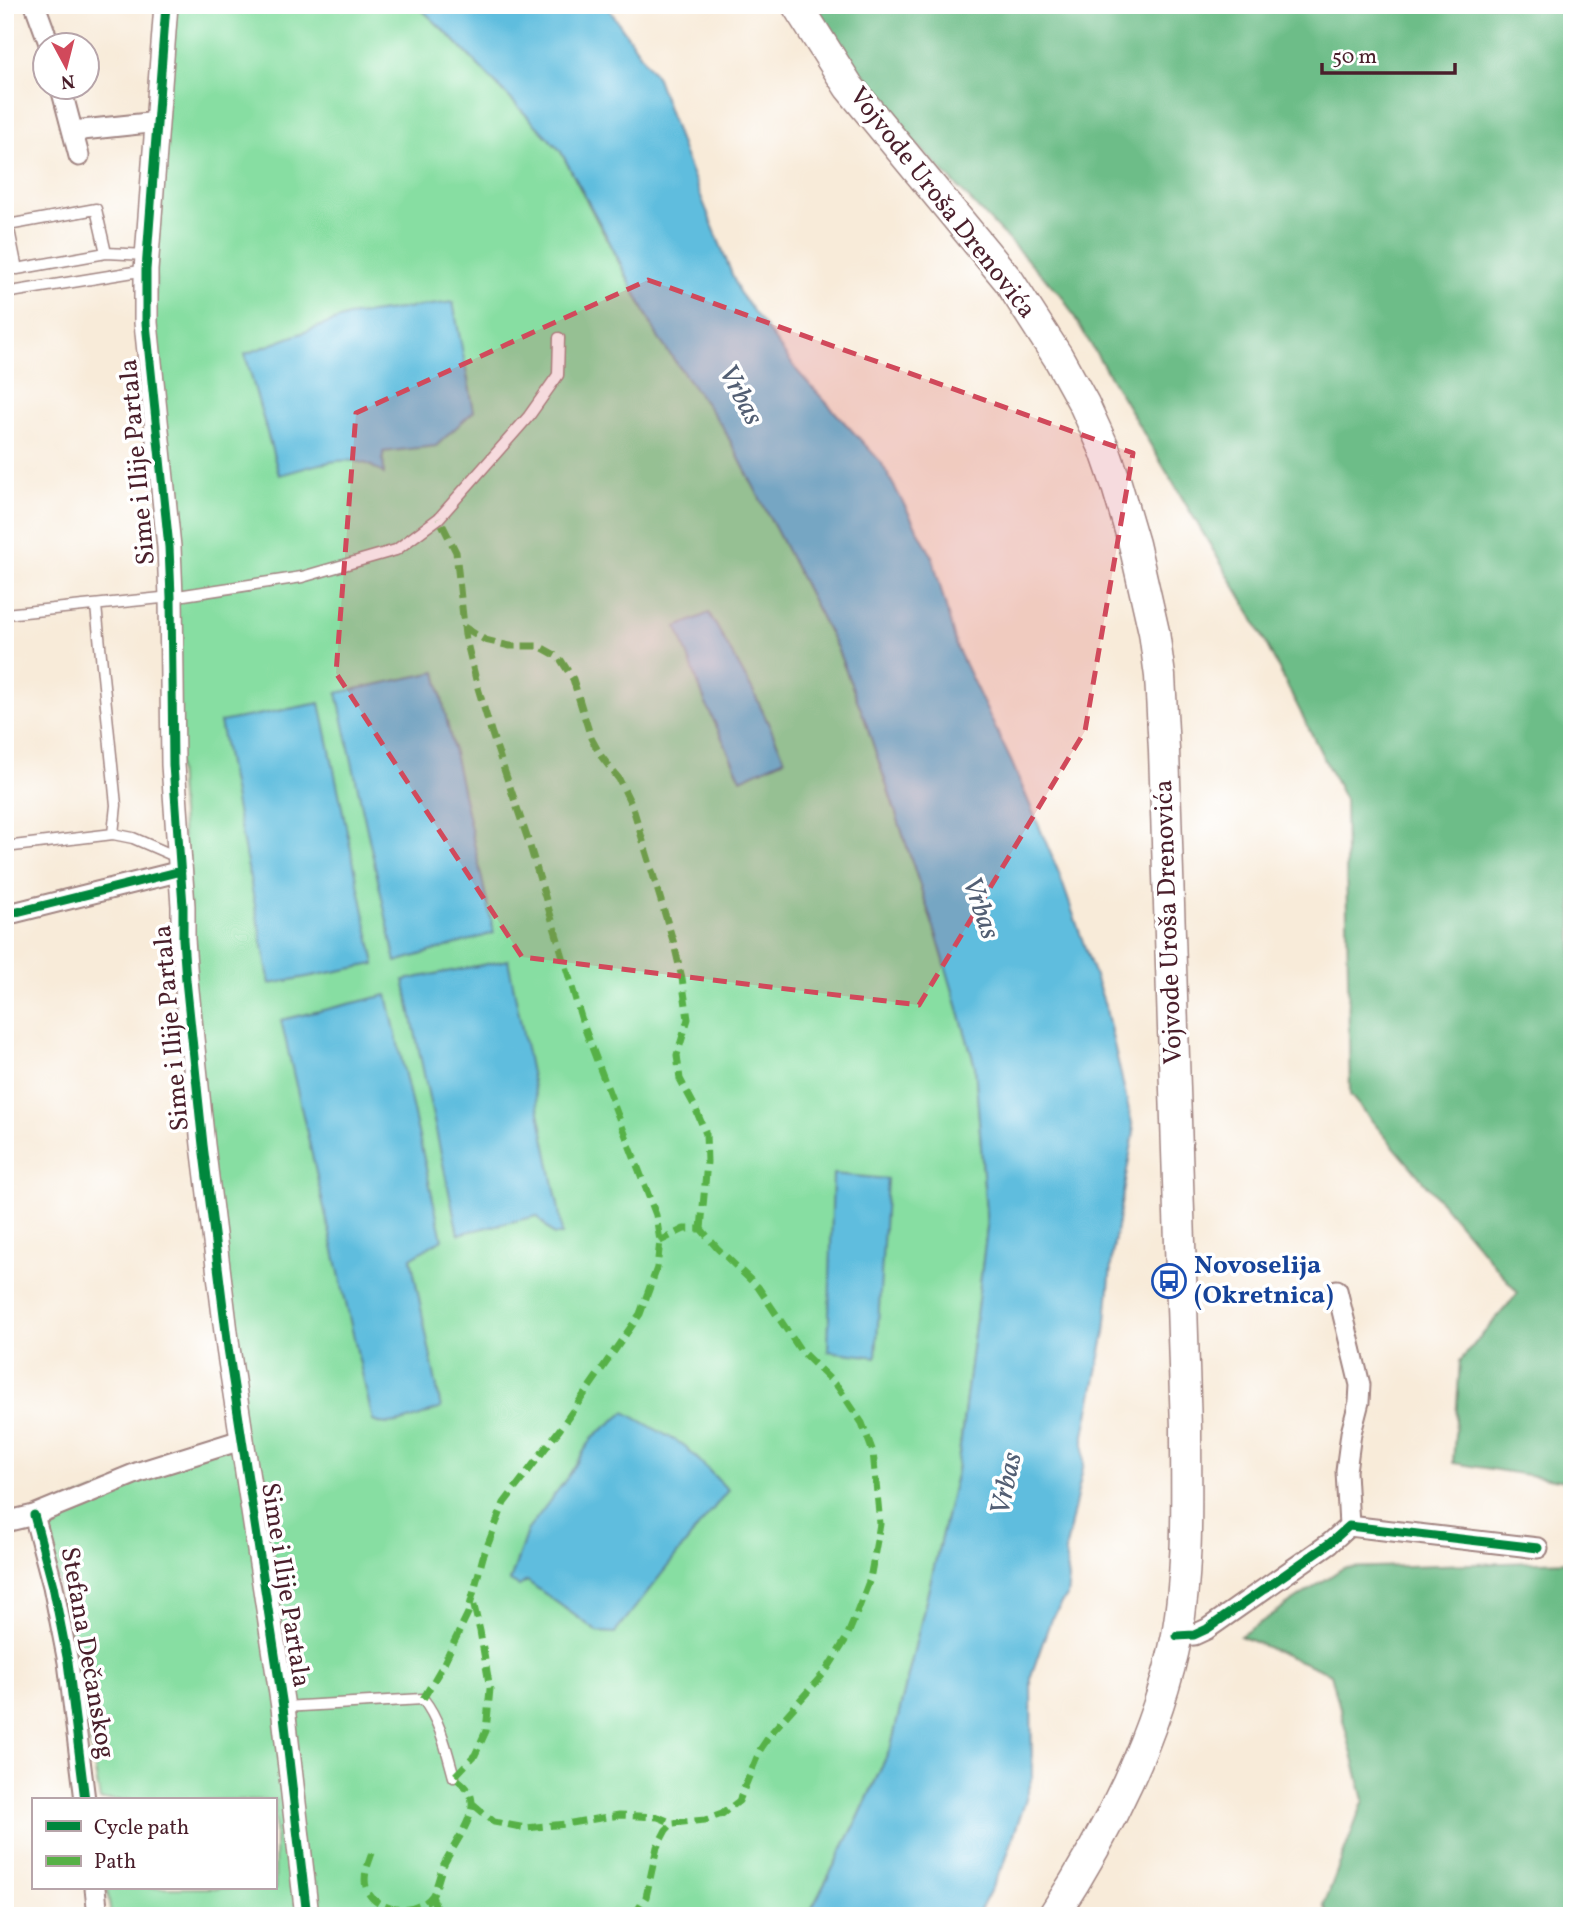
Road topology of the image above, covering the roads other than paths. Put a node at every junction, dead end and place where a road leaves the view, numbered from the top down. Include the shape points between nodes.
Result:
1 (35, 5) edge
2 (166, 5) edge
3 (797, 5) edge
4 (45, 32) edge
5 (65, 102) edge
6 (158, 122) junction
7 (73, 131) junction
8 (79, 156) dead end
9 (106, 253) junction
10 (147, 262) junction
11 (5, 293) edge
12 (559, 338) dead end
13 (172, 597) junction
14 (96, 606) junction
15 (5, 614) edge
16 (113, 834) junction
17 (5, 847) edge
18 (180, 864) junction
19 (5, 915) edge
20 (1337, 1290) dead end
21 (241, 1440) junction
22 (34, 1515) junction
23 (5, 1522) edge
24 (1349, 1526) junction
25 (1538, 1548) dead end
26 (1177, 1636) junction
27 (283, 1707) junction
28 (454, 1777) dead end
29 (85, 1798) edge
30 (95, 1890) edge
31 (98, 1916) edge
32 (307, 1916) edge
33 (1053, 1916) edge

1 - 4 street
2 - 6 street, Sime i Ilije Partala
3 - 26 main road, Vojvode Uroša Drenovića via 849,87 990,256 1058,357 1104,448 1144,586 1157,653 1162,714 1185,1414 1186,1540
5 - 7 street
6 - 7 street
6 - 10 street, Sime i Ilije Partala
7 - 8 street
9 - 9 lane via 17,269 8,225 96,209
9 - 10 lane
10 - 11 lane
10 - 13 street, Sime i Ilije Partala via 146,323
12 - 13 lane via 558,375 529,416 439,519 396,550 302,577
13 - 14 lane
13 - 18 street, Sime i Ilije Partala via 173,765
14 - 15 lane
14 - 16 lane via 115,793
16 - 17 lane
16 - 18 lane via 133,838
18 - 19 street
18 - 21 street, Sime i Ilije Partala via 193,1051
20 - 24 street via 1360,1385 1346,1471
21 - 22 street via 139,1472
21 - 27 street, Sime i Ilije Partala
22 - 23 street
22 - 29 street, Stefana Dečanskog via 68,1662
24 - 25 street
24 - 26 street via 1207,1629
26 - 33 main road, Vojvode Uroša Drenovića via 1136,1763
27 - 28 lane via 423,1699 430,1707
27 - 32 street, Sime i Ilije Partala
30 - 31 street

